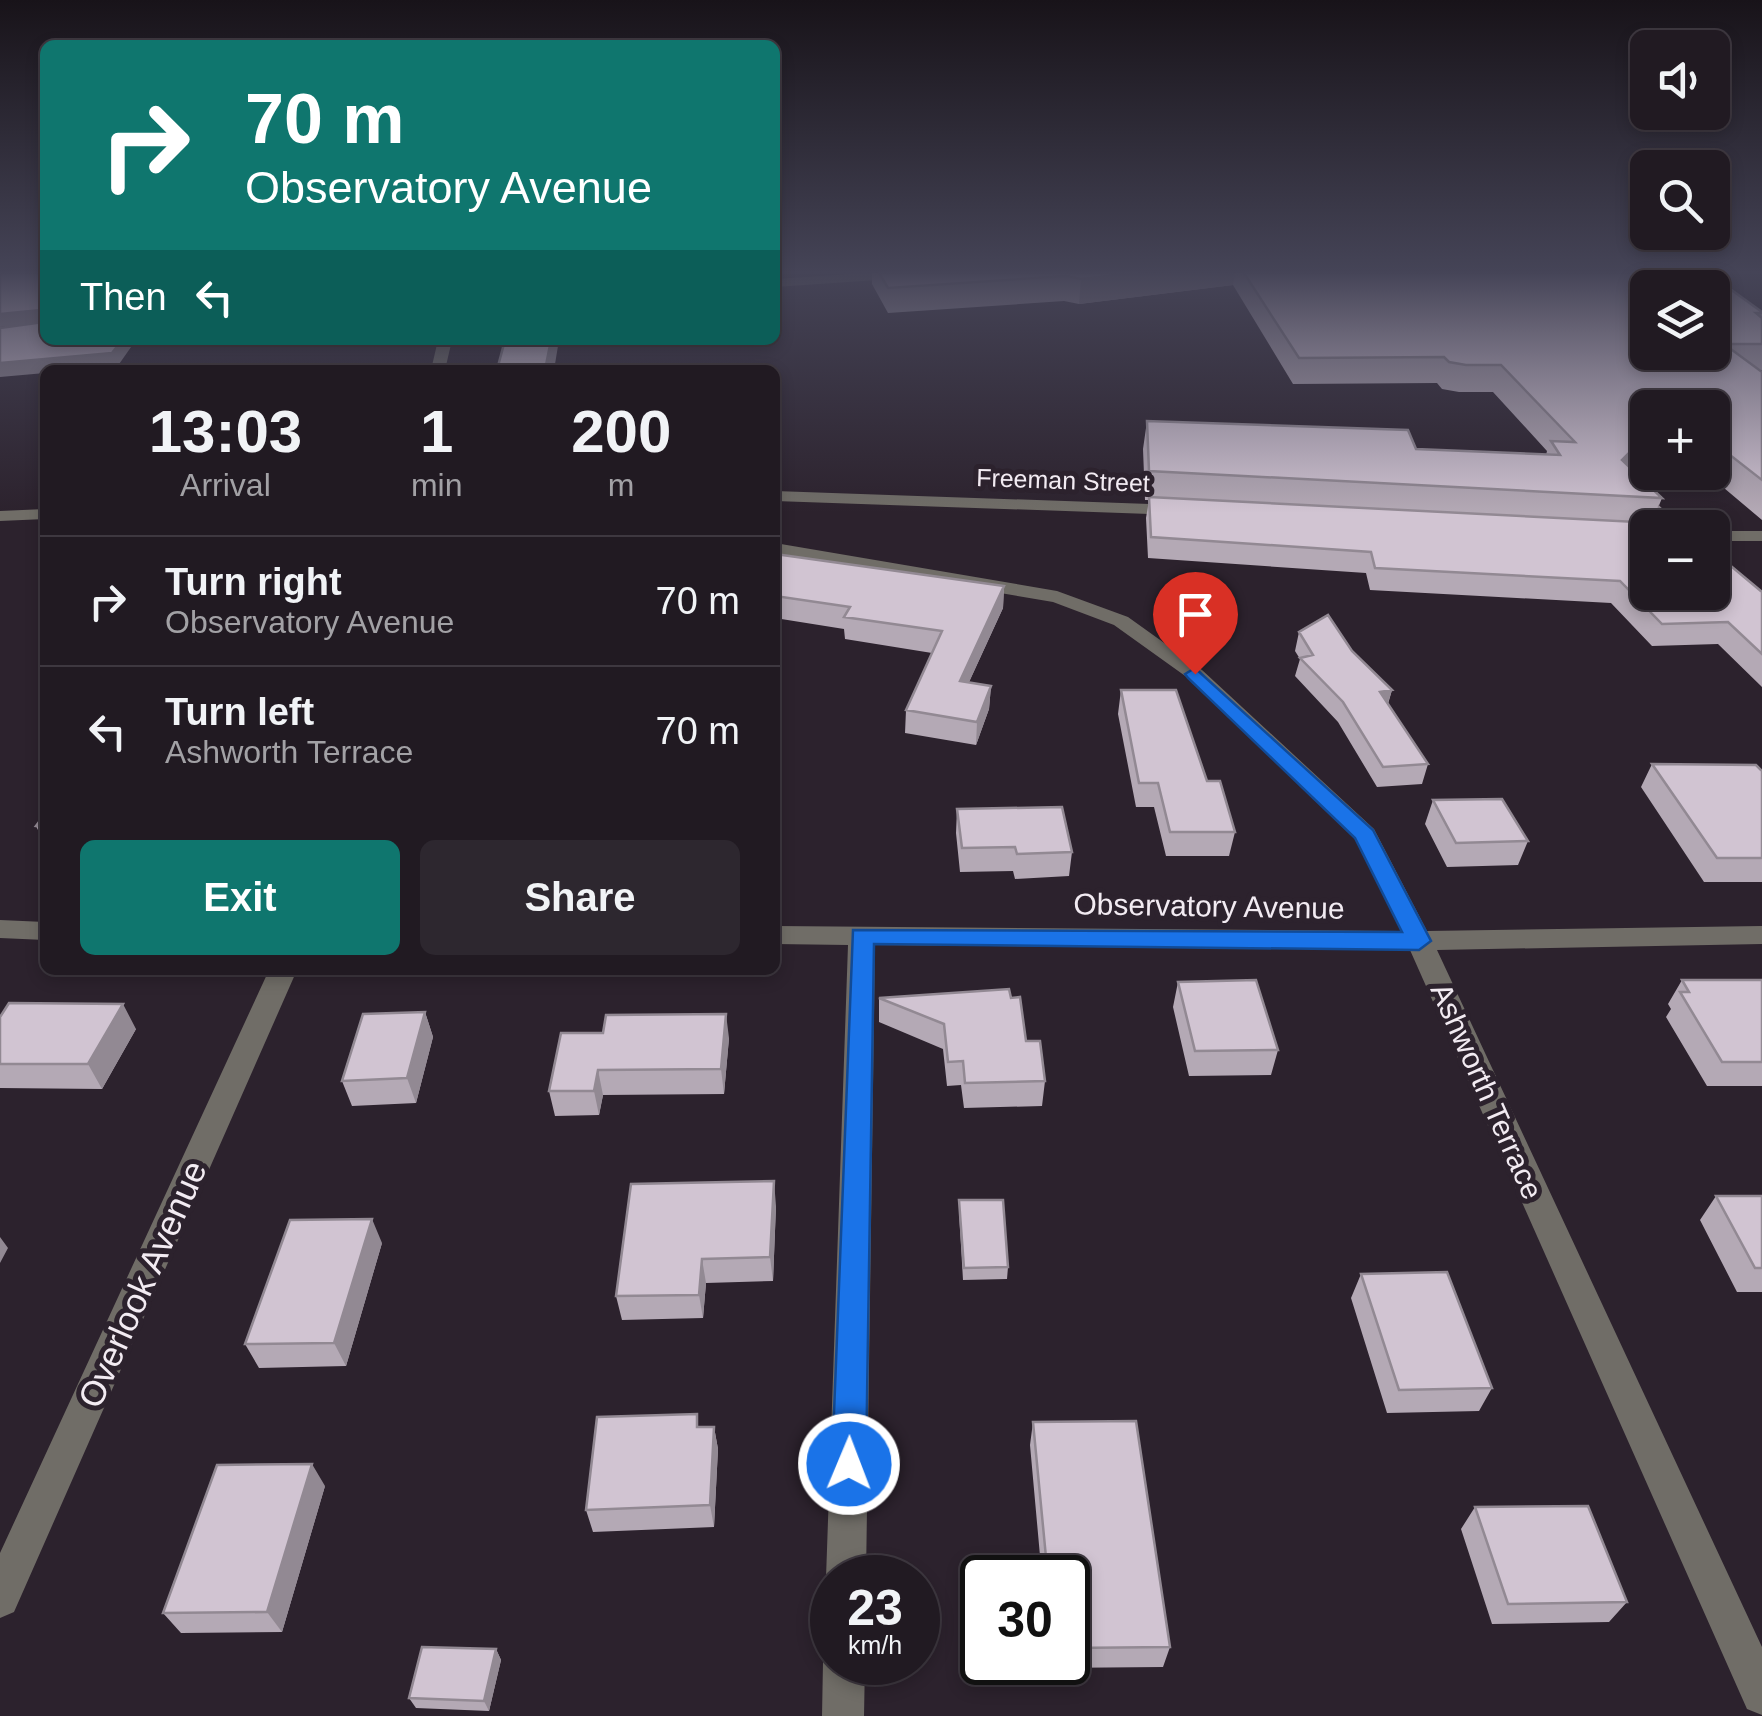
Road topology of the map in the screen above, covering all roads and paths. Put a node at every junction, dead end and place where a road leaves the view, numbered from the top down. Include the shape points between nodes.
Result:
1 (780, 496) edge
2 (1195, 510) edge
3 (40, 514) edge
4 (0, 516) edge
5 (1753, 536) edge
6 (780, 550) edge
7 (1762, 554) edge
8 (0, 929) edge
9 (40, 931) edge
10 (780, 935) edge
11 (1762, 935) edge
12 (862, 936) junction
13 (1419, 941) junction
14 (281, 975) edge
15 (847, 1555) edge
16 (0, 1598) edge
17 (844, 1685) edge
18 (1762, 1694) edge
19 (843, 1716) edge

1 - 2 street, Freeman Street
3 - 4 street
5 - 7 street
6 - 13 street, Ashworth Terrace via 1057,597 1120,621 1195,674 1365,835
8 - 9 street
10 - 12 street, Observatory Avenue
11 - 13 street, Observatory Avenue
12 - 13 street, Observatory Avenue
12 - 15 street
13 - 18 street, Ashworth Terrace
14 - 16 street, Overlook Avenue
17 - 19 street

